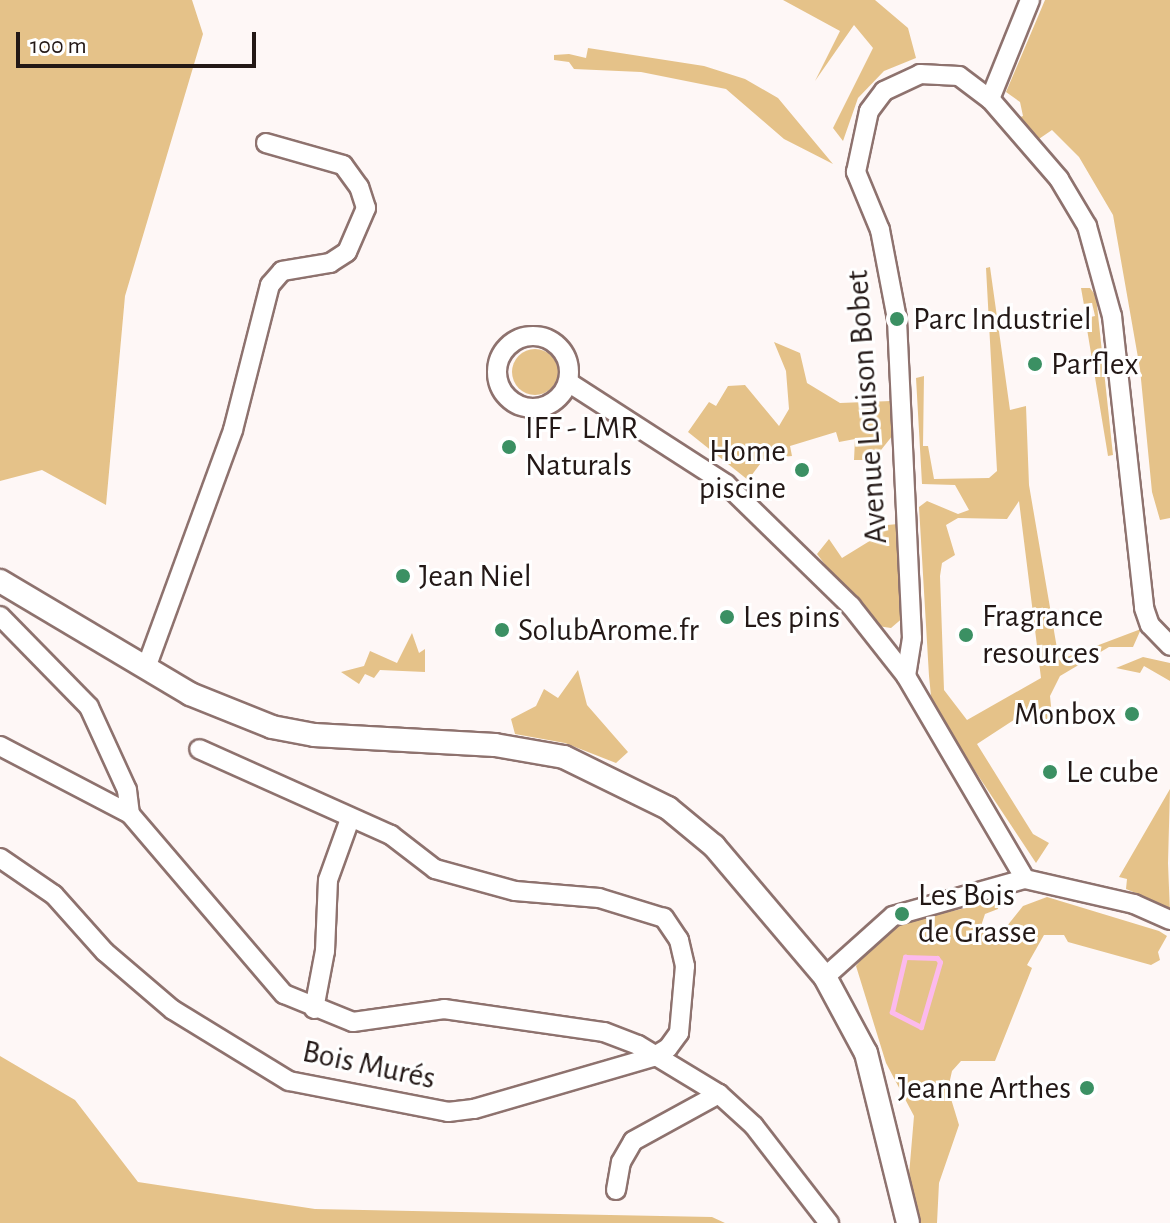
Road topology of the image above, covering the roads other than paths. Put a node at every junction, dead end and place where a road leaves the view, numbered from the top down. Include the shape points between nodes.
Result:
1 (1030, 0) edge
2 (990, 99) junction
3 (266, 143) dead end
4 (568, 382) junction
5 (0, 581) edge
6 (0, 616) edge
7 (1170, 646) edge
8 (146, 668) junction
9 (906, 676) junction
10 (0, 746) edge
11 (199, 749) dead end
12 (130, 814) junction
13 (350, 819) junction
14 (0, 858) edge
15 (1025, 879) junction
16 (1170, 920) edge
17 (825, 977) junction
18 (314, 1009) junction
19 (653, 1057) junction
20 (719, 1094) junction
21 (616, 1190) dead end
22 (829, 1223) edge
23 (908, 1223) edge

1 - 2 street
2 - 7 street, Avenue Louison Bobet via 1059,179 1087,226 1112,316 1144,608 1150,625
2 - 9 street, Avenue Louison Bobet via 959,76 920,74 884,91 861,133 856,172 880,230 897,319 912,638
3 - 8 street via 343,165 366,208 347,252 330,263 282,271 270,285 233,430
4 - 4 street via 566,359 551,340 519,339 498,362 503,393 531,409 547,406
4 - 9 street via 726,484 851,606
5 - 8 street
6 - 12 street, Bois Murés via 89,707 127,790
8 - 17 street via 190,694 272,727 314,735 495,745 564,757 618,780 668,808 714,846
9 - 15 street
10 - 12 street, Bois Murés
11 - 13 street
12 - 18 street, Bois Murés via 263,975 284,994
13 - 18 street, Bois Murés via 328,880 325,951
13 - 19 street via 391,835 435,869 515,891 599,898 664,918 679,940 686,992 679,1033
14 - 19 street, Bois Murés via 54,895 105,952 173,1010 289,1081 448,1112
15 - 16 street via 1134,904
15 - 17 street via 893,916
17 - 23 street via 866,1053
18 - 19 street, Bois Murés via 353,1022 444,1009 604,1032
19 - 20 street, Bois Murés
20 - 21 street via 633,1141 621,1162
20 - 22 street, Bois Murés via 754,1126

